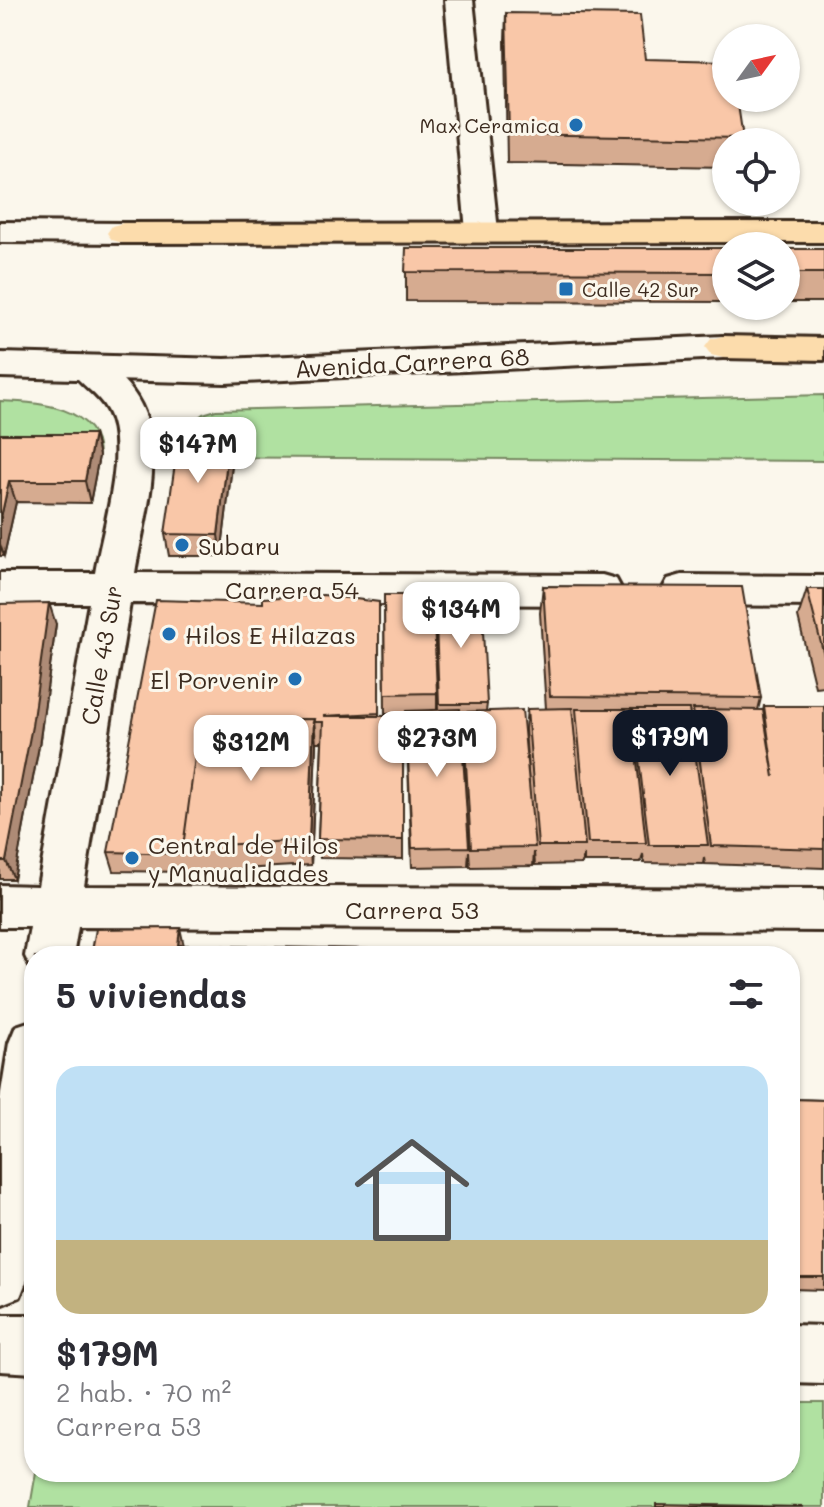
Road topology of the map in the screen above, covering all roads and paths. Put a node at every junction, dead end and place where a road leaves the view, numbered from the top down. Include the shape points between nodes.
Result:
1 (459, 0) edge
2 (482, 231) junction
3 (0, 232) edge
4 (824, 232) edge
5 (123, 233) joint
6 (723, 347) joint
7 (824, 349) edge
8 (0, 365) edge
9 (88, 369) junction
10 (0, 588) edge
11 (113, 589) junction
12 (824, 591) edge
13 (0, 906) edge
14 (58, 907) junction
15 (824, 910) edge
16 (51, 946) edge
17 (24, 1112) edge
18 (0, 1277) edge
19 (0, 1343) edge
20 (24, 1344) edge
21 (800, 1354) edge
22 (824, 1355) edge

1 - 2 street
2 - 4 main road
2 - 5 main road
3 - 5 street
6 - 7 main road, Avenida Carrera 68
6 - 9 street, Avenida Carrera 68 via 225,371
8 - 9 street, Avenida Carrera 68
9 - 11 street, Calle 43 Sur via 118,397 135,429
10 - 11 street, Carrera 54
11 - 12 street, Carrera 54
11 - 14 street, Calle 43 Sur
13 - 14 street, Carrera 53
14 - 15 street, Carrera 53
14 - 16 street, Calle 43 Sur
17 - 18 street
19 - 20 street
21 - 22 street

